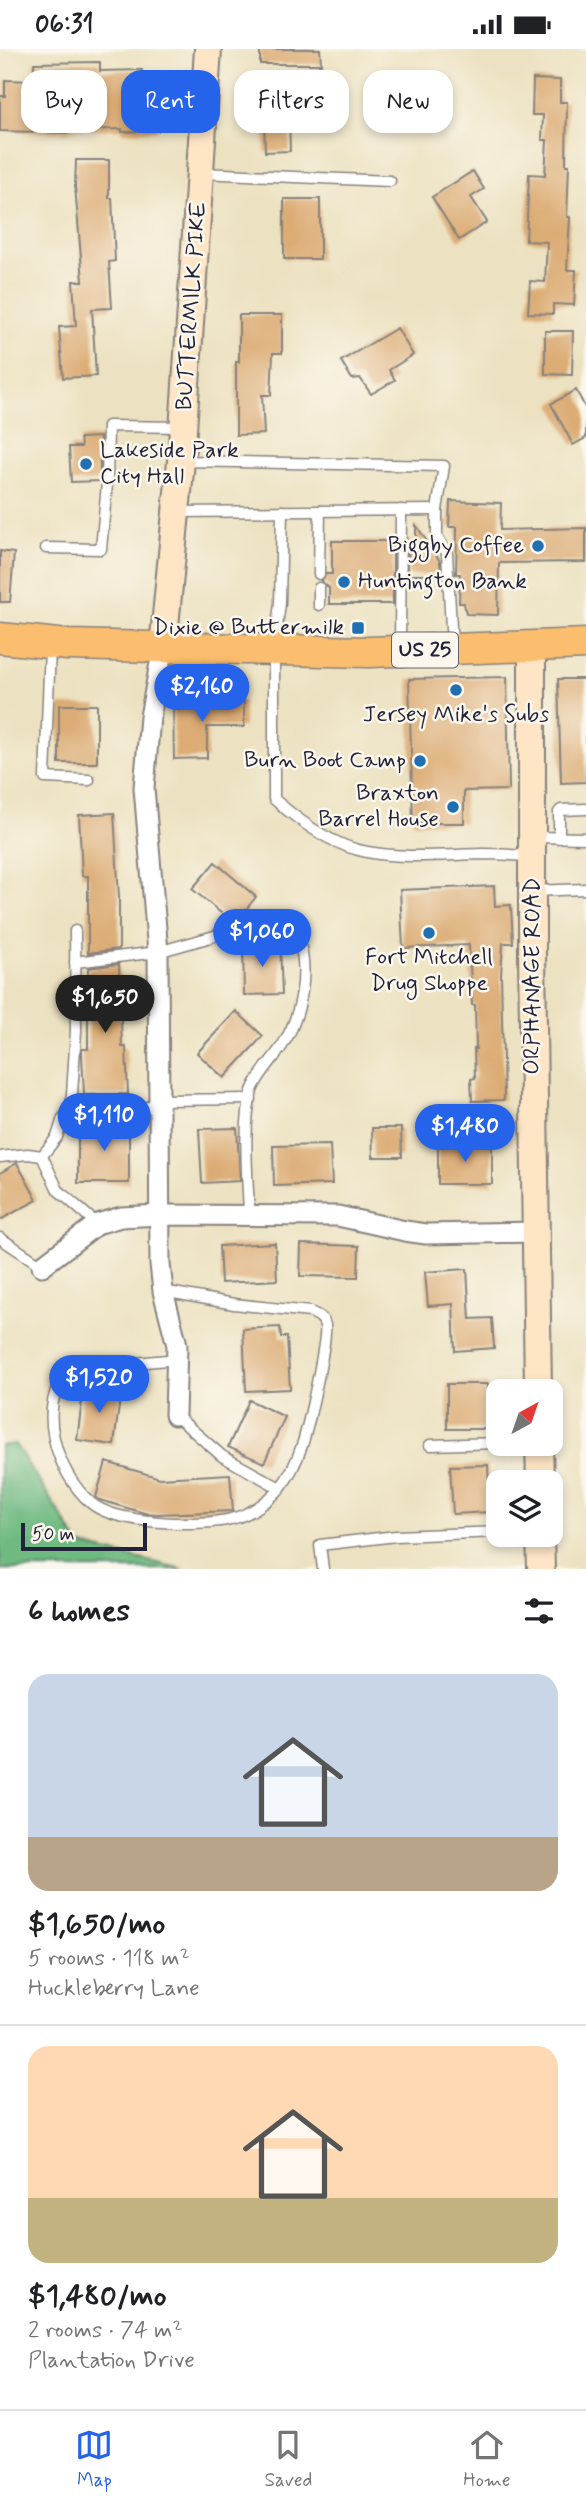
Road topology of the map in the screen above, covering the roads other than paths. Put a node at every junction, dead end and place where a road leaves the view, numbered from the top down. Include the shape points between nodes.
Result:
1 (208, 49) edge
2 (201, 173) junction
3 (390, 180) dead end
4 (183, 427) junction
5 (181, 461) junction
6 (401, 510) junction
7 (437, 510) junction
8 (282, 511) junction
9 (320, 511) junction
10 (177, 512) junction
11 (46, 548) dead end
12 (319, 574) dead end
13 (319, 588) dead end
14 (319, 605) dead end
15 (0, 638) edge
16 (50, 643) junction
17 (586, 644) edge
18 (532, 646) junction
19 (163, 647) junction
20 (452, 649) junction
21 (274, 650) junction
22 (400, 651) junction
23 (89, 780) dead end
24 (586, 809) edge
25 (559, 838) junction
26 (586, 838) edge
27 (533, 847) junction
28 (586, 890) edge
29 (533, 891) junction
30 (75, 931) dead end
31 (158, 952) junction
32 (75, 962) junction
33 (251, 1099) junction
34 (160, 1100) junction
35 (71, 1110) junction
36 (42, 1156) junction
37 (0, 1157) edge
38 (160, 1215) junction
39 (249, 1215) junction
40 (97, 1224) junction
41 (536, 1232) junction
42 (0, 1238) edge
43 (42, 1266) joint
44 (163, 1291) junction
45 (178, 1359) junction
46 (538, 1379) edge
47 (175, 1415) joint
48 (486, 1443) edge
49 (430, 1444) dead end
50 (280, 1488) junction
51 (486, 1533) edge
52 (540, 1547) edge
53 (323, 1569) edge
54 (541, 1569) edge

1 - 2 main road, BUTTERMILK PIKE
2 - 3 lane
2 - 4 main road, BUTTERMILK PIKE
4 - 5 main road, BUTTERMILK PIKE
4 - 11 lane via 108,426 101,549
5 - 7 lane via 444,466
5 - 10 main road, BUTTERMILK PIKE
6 - 7 lane
6 - 9 lane
6 - 22 lane
7 - 20 lane via 437,536 447,553
8 - 9 lane
8 - 10 lane
8 - 21 lane
9 - 12 lane
10 - 19 main road, BUTTERMILK PIKE
13 - 14 lane
15 - 16 main road, US 25
16 - 19 main road, US 25
16 - 23 lane via 45,778
17 - 18 main road, US 25
18 - 20 main road, US 25
18 - 27 main road, ORPHANAGE ROAD
19 - 21 main road, US 25
19 - 31 street via 150,717 144,788
20 - 22 main road, US 25
21 - 22 main road, US 25
21 - 27 lane via 274,799 296,818 339,843 367,852 408,857
24 - 25 lane via 559,812
25 - 26 lane
25 - 27 lane
27 - 29 main road, ORPHANAGE ROAD
28 - 29 lane
29 - 41 main road, ORPHANAGE ROAD
30 - 32 lane
31 - 32 lane
31 - 33 lane via 285,920 297,936 303,987 295,1022 253,1088
31 - 34 street
32 - 35 lane
33 - 34 lane
33 - 39 lane
34 - 35 lane via 141,1111
34 - 38 street
35 - 36 lane
36 - 37 lane
36 - 40 lane via 58,1190
38 - 39 street
38 - 40 street via 121,1217
38 - 44 street
39 - 41 street via 338,1216 426,1234
40 - 43 street
41 - 46 main road, ORPHANAGE ROAD
42 - 43 lane
44 - 45 street
44 - 50 lane via 310,1312 320,1316 326,1326 301,1451
45 - 47 street
45 - 50 lane via 70,1369 62,1377 53,1396 52,1428 78,1488 101,1510 127,1518 195,1524 253,1511
47 - 50 lane via 222,1456
48 - 49 lane
51 - 53 lane via 320,1545
52 - 54 main road

